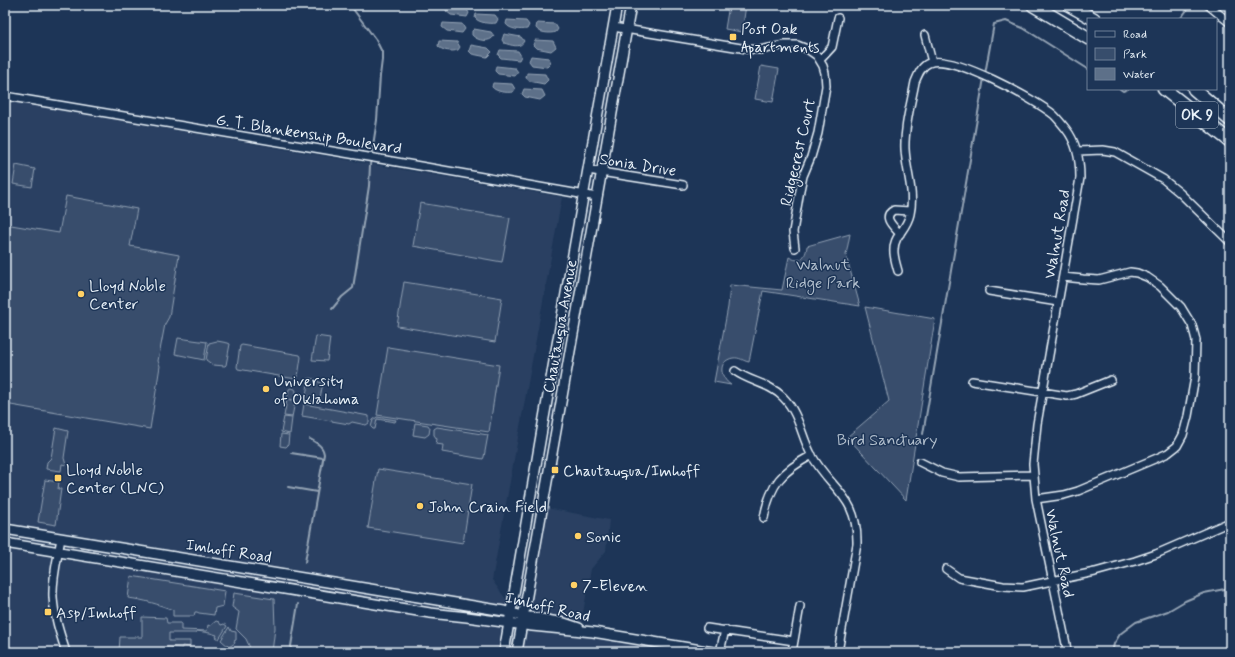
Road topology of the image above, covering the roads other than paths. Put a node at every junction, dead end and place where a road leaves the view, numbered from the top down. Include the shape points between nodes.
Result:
1 (617, 5) edge
2 (631, 5) edge
3 (1033, 5) edge
4 (1069, 5) edge
5 (1208, 5) edge
6 (838, 18) dead end
7 (1092, 18) edge
8 (1230, 23) edge
9 (613, 27) junction
10 (627, 29) junction
11 (925, 34) dead end
12 (1087, 37) edge
13 (820, 60) junction
14 (932, 62) junction
15 (1165, 90) edge
16 (1195, 90) edge
17 (5, 95) edge
18 (1230, 120) edge
19 (1230, 142) edge
20 (1078, 151) junction
21 (588, 170) junction
22 (601, 173) junction
23 (683, 185) dead end
24 (584, 195) junction
25 (597, 197) junction
26 (910, 211) junction
27 (900, 234) junction
28 (1230, 242) edge
29 (795, 248) dead end
30 (898, 271) dead end
31 (1063, 277) junction
32 (989, 291) dead end
33 (1058, 302) junction
34 (735, 371) dead end
35 (1111, 380) dead end
36 (972, 381) dead end
37 (1042, 393) junction
38 (812, 455) junction
39 (920, 462) dead end
40 (1033, 475) junction
41 (1036, 499) junction
42 (764, 518) dead end
43 (1230, 522) edge
44 (5, 529) edge
45 (61, 538) junction
46 (5, 543) edge
47 (59, 552) junction
48 (946, 569) dead end
49 (1053, 582) junction
50 (800, 606) dead end
51 (511, 612) junction
52 (522, 621) junction
53 (509, 623) junction
54 (707, 628) dead end
55 (726, 630) junction
56 (794, 641) junction
57 (66, 652) edge
58 (504, 652) edge
59 (517, 652) edge
60 (713, 652) edge
61 (720, 652) edge
62 (792, 652) edge
63 (838, 652) edge
64 (1067, 652) edge

1 - 9 main road, Chautauqua Avenue
2 - 10 main road, Chautauqua Avenue
3 - 12 highway
4 - 7 highway
5 - 8 street
6 - 13 street via 832,47
9 - 10 street
9 - 21 main road, Chautauqua Avenue
10 - 13 street via 747,49 760,50 797,45 807,49
10 - 22 main road, Chautauqua Avenue
11 - 14 street
13 - 29 street, Ridgecrest Court via 826,86 815,147 800,190 793,232
14 - 20 street, Walnut Road via 947,63 976,72 1040,106 1055,116 1067,130
14 - 26 street via 924,66 917,76 907,128 905,148 911,188
15 - 19 highway, OK 9
16 - 18 highway, OK 9
17 - 24 street, G. T. Blankenship Boulevard
20 - 28 street via 1114,152 1163,180 1180,193
20 - 31 street, Walnut Road via 1080,178
21 - 22 street, Sonia Drive
21 - 24 main road, Chautauqua Avenue
22 - 23 street, Sonia Drive
22 - 25 main road, Chautauqua Avenue
24 - 25 street, G. T. Blankenship Boulevard
24 - 51 main road, Chautauqua Avenue
25 - 52 main road, Chautauqua Avenue
26 - 27 street via 908,221
26 - 27 street via 894,210 888,214 890,223
27 - 30 street via 894,253
31 - 33 street, Walnut Road
31 - 41 street via 1099,280 1133,272 1153,280 1181,307 1192,325 1196,340 1195,377 1183,435 1177,446 1168,453 1078,491
32 - 33 street
33 - 37 street, Walnut Road
34 - 38 street via 745,378 775,390 786,400 797,417
35 - 37 street via 1070,395
36 - 37 street
37 - 40 street, Walnut Road
38 - 42 street via 778,480 769,496
38 - 63 street via 848,503 856,522 857,544
39 - 40 street via 942,473 959,476
40 - 41 street, Walnut Road
41 - 49 street, Walnut Road
43 - 49 street via 1136,561
44 - 45 main road, Imhoff Road
45 - 47 street
45 - 51 main road, Imhoff Road
46 - 47 main road, Imhoff Road
47 - 53 main road, Imhoff Road via 430,613
47 - 57 street via 53,597 57,624
48 - 49 street via 959,578 1004,586 1023,587
49 - 64 street, Walnut Road
50 - 56 street
51 - 52 main road, Imhoff Road
51 - 53 main road, Chautauqua Avenue
52 - 53 main road, Imhoff Road
52 - 59 main road, Chautauqua Avenue
52 - 60 main road, Imhoff Road via 564,623 594,632
53 - 58 main road, Chautauqua Avenue
54 - 55 street
55 - 56 street
55 - 61 street
56 - 62 street

